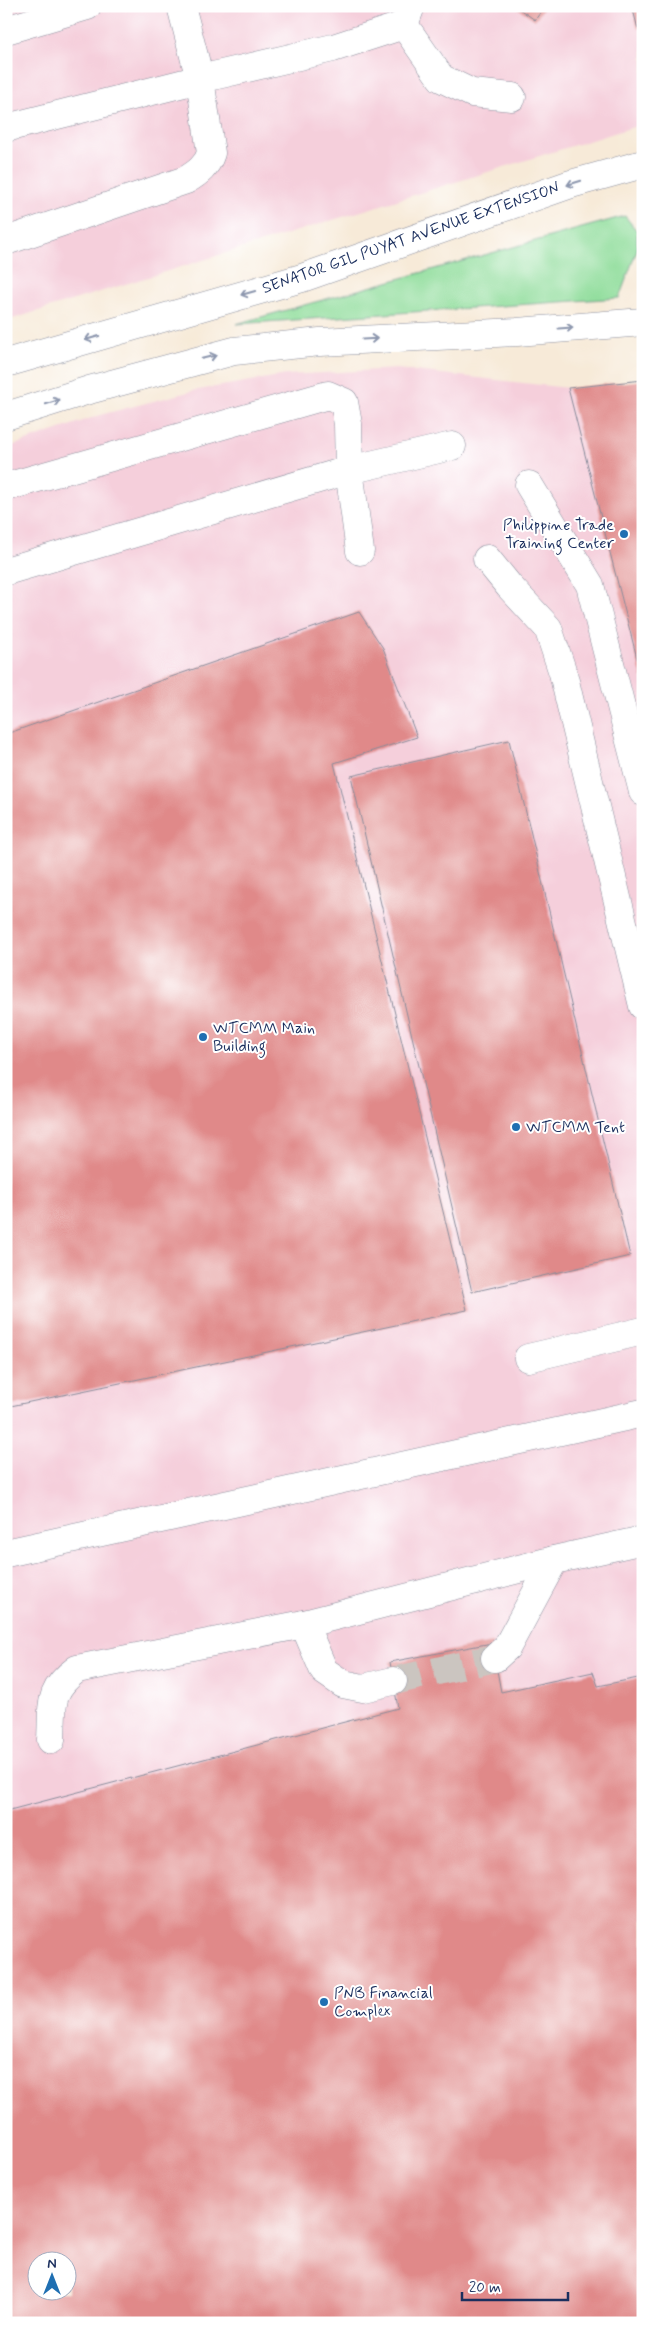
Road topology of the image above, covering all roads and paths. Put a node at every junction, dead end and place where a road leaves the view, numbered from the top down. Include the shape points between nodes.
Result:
1 (87, 6) edge
2 (181, 6) edge
3 (407, 15) edge
4 (6, 30) edge
5 (200, 79) junction
6 (512, 96) dead end
7 (6, 128) edge
8 (635, 172) edge
9 (6, 241) edge
10 (643, 322) edge
11 (6, 363) edge
12 (6, 416) edge
13 (452, 446) dead end
14 (349, 470) junction
15 (529, 485) dead end
16 (6, 487) edge
17 (360, 551) dead end
18 (487, 559) dead end
19 (6, 571) edge
20 (643, 792) edge
21 (643, 1006) edge
22 (643, 1331) edge
23 (528, 1358) dead end
24 (643, 1413) edge
25 (643, 1540) edge
26 (6, 1554) edge
27 (554, 1560) junction
28 (304, 1624) junction
29 (495, 1658) tunnel mouth
30 (393, 1681) tunnel mouth
31 (51, 1740) dead end

1 - 4 main road
2 - 5 main road
3 - 5 main road via 333,48
3 - 6 main road via 442,78 472,93
5 - 7 main road
5 - 9 main road via 211,153 208,162 195,175
8 -> 11 main road, SENATOR GIL PUYAT AVENUE EXTENSION via 522,200 311,275
12 -> 10 main road via 172,366 242,350 320,342
13 - 14 main road
14 - 16 main road via 344,402 328,395
14 - 17 main road
14 - 19 main road
15 - 20 main road via 590,585
18 - 21 main road via 548,628 563,673
22 - 23 main road
24 - 26 main road
25 - 27 main road
27 - 28 main road
27 - 29 main road via 507,1646
28 - 30 main road via 324,1671 343,1684 363,1688
28 - 31 main road via 77,1669 62,1680 53,1695

